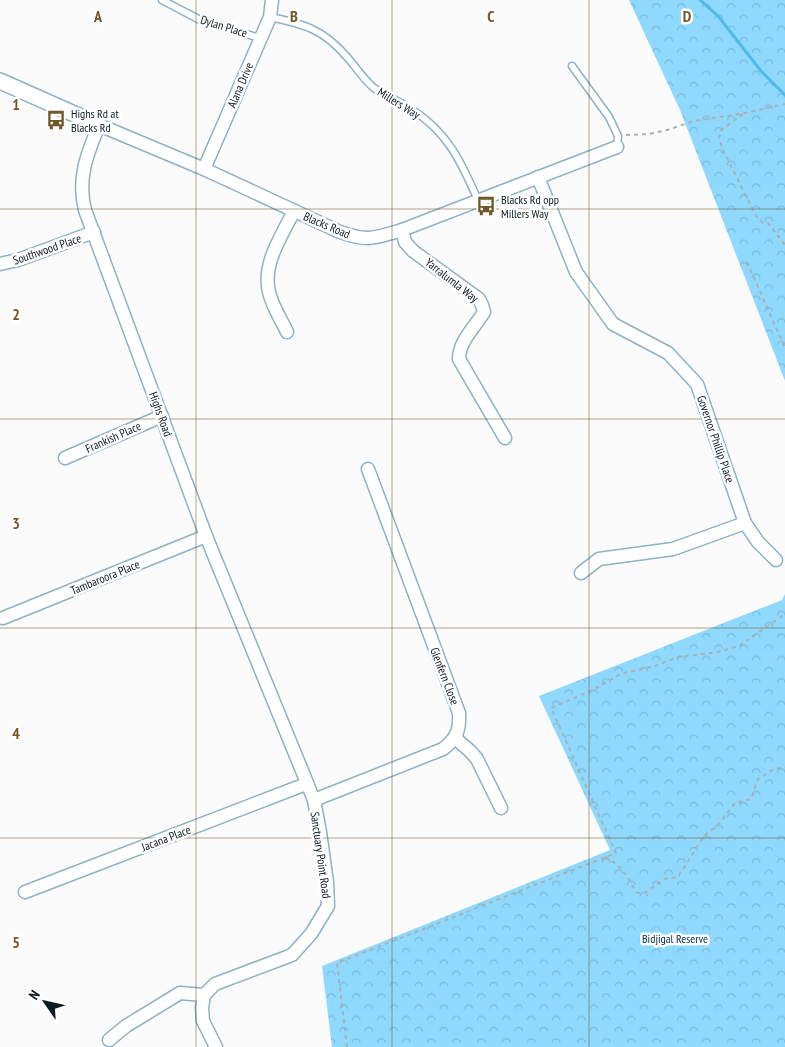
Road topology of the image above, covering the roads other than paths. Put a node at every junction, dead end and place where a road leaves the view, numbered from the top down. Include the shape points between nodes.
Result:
1 (163, 0) edge
2 (272, 0) edge
3 (270, 17) junction
4 (260, 38) junction
5 (572, 66) dead end
6 (0, 81) edge
7 (99, 125) junction
8 (617, 141) joint
9 (204, 170) junction
10 (538, 177) junction
11 (478, 200) junction
12 (294, 211) junction
13 (402, 230) junction
14 (94, 232) junction
15 (0, 264) edge
16 (287, 332) dead end
17 (162, 416) junction
18 (505, 438) dead end
19 (65, 458) dead end
20 (368, 469) dead end
21 (745, 523) junction
22 (206, 536) junction
23 (776, 560) dead end
24 (581, 573) dead end
25 (3, 618) dead end
26 (455, 738) junction
27 (306, 784) junction
28 (314, 800) junction
29 (501, 808) dead end
30 (25, 892) dead end
31 (204, 995) junction
32 (109, 1040) dead end
33 (216, 1047) edge

1 - 4 lane, Dylan Place via 202,21
2 - 3 street, Alana Drive
3 - 4 street, Alana Drive
3 - 11 lane, Millers Way via 310,27 334,43 375,88 412,109 433,126 450,144
4 - 9 street, Alana Drive
5 - 8 lane via 609,117
6 - 7 street
7 - 9 street, Blacks Road
7 - 14 street, Highs Road via 81,183 85,210
8 - 10 street, Blacks Road
9 - 12 street, Blacks Road
10 - 11 street, Blacks Road
10 - 21 street, Governor Phillip Place via 576,272 613,324 668,353 697,384
11 - 13 street, Blacks Road
12 - 13 street, Blacks Road via 361,239 374,239
12 - 16 street via 268,267 267,279 269,293
13 - 18 street, Yarralumla Way via 405,242 414,251 479,299 482,305 484,312 462,344 459,359
14 - 15 street, Southwood Place
14 - 17 street, Highs Road
17 - 19 street, Frankish Place
17 - 22 street, Highs Road
20 - 26 street, Glenfern Close via 459,713 460,726
21 - 23 street, Governor Phillip Place
21 - 24 street via 674,549 599,559
22 - 25 street, Tambaroora Place
22 - 27 street, Highs Road
26 - 28 street via 443,749
26 - 29 street via 477,759
27 - 28 street, Highs Road
27 - 30 street, Jacana Place
28 - 31 street, Sanctuary Point Road via 328,906 311,934 292,955 215,984
31 - 32 street via 180,993
31 - 33 street via 203,1021

